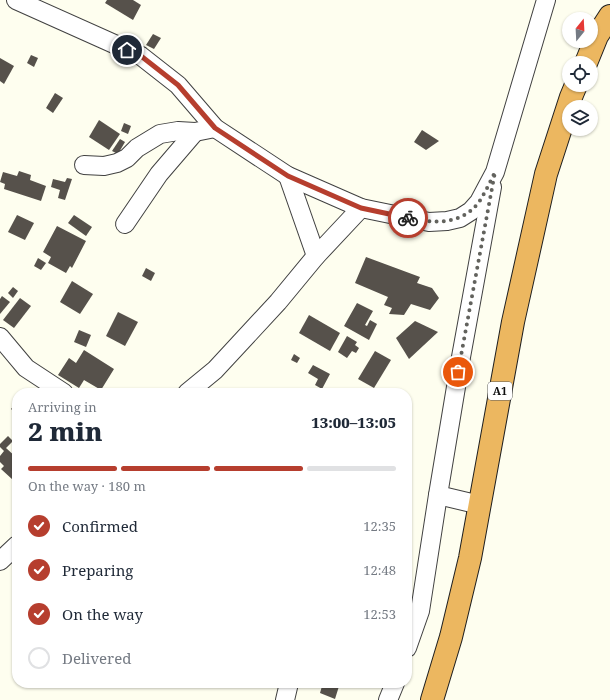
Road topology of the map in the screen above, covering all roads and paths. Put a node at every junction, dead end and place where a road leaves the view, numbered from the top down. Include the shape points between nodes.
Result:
1 (16, 0) edge
2 (546, 0) edge
3 (607, 0) edge
4 (610, 16) edge
5 (598, 32) edge
6 (598, 34) edge
7 (573, 92) edge
8 (215, 128) junction
9 (195, 132) junction
10 (84, 165) dead end
11 (495, 172) junction
12 (288, 176) junction
13 (361, 208) junction
14 (125, 224) dead end
15 (316, 256) junction
16 (0, 337) edge
17 (56, 388) edge
18 (193, 388) edge
19 (438, 495) junction
20 (480, 505) junction
21 (12, 550) edge
22 (0, 561) edge
23 (412, 634) edge
24 (287, 688) edge
25 (393, 688) edge
26 (285, 700) edge
27 (388, 700) edge
28 (432, 700) edge

1 - 8 street via 141,56 178,85
2 - 11 street
3 - 5 highway
4 - 6 highway
7 - 20 highway, A1 via 544,182 513,322
8 - 9 street
8 - 12 street
9 - 10 street via 160,134 117,163 104,166
9 - 14 street via 159,174
11 - 13 street via 479,202 460,218 429,222
11 - 19 street
12 - 13 street
12 - 15 street
13 - 15 street
15 - 18 street via 278,302 215,370
16 - 17 street via 26,368
19 - 20 street
19 - 23 street via 420,611
20 - 28 highway, A1 via 451,637
21 - 22 street
24 - 26 street
25 - 27 street

